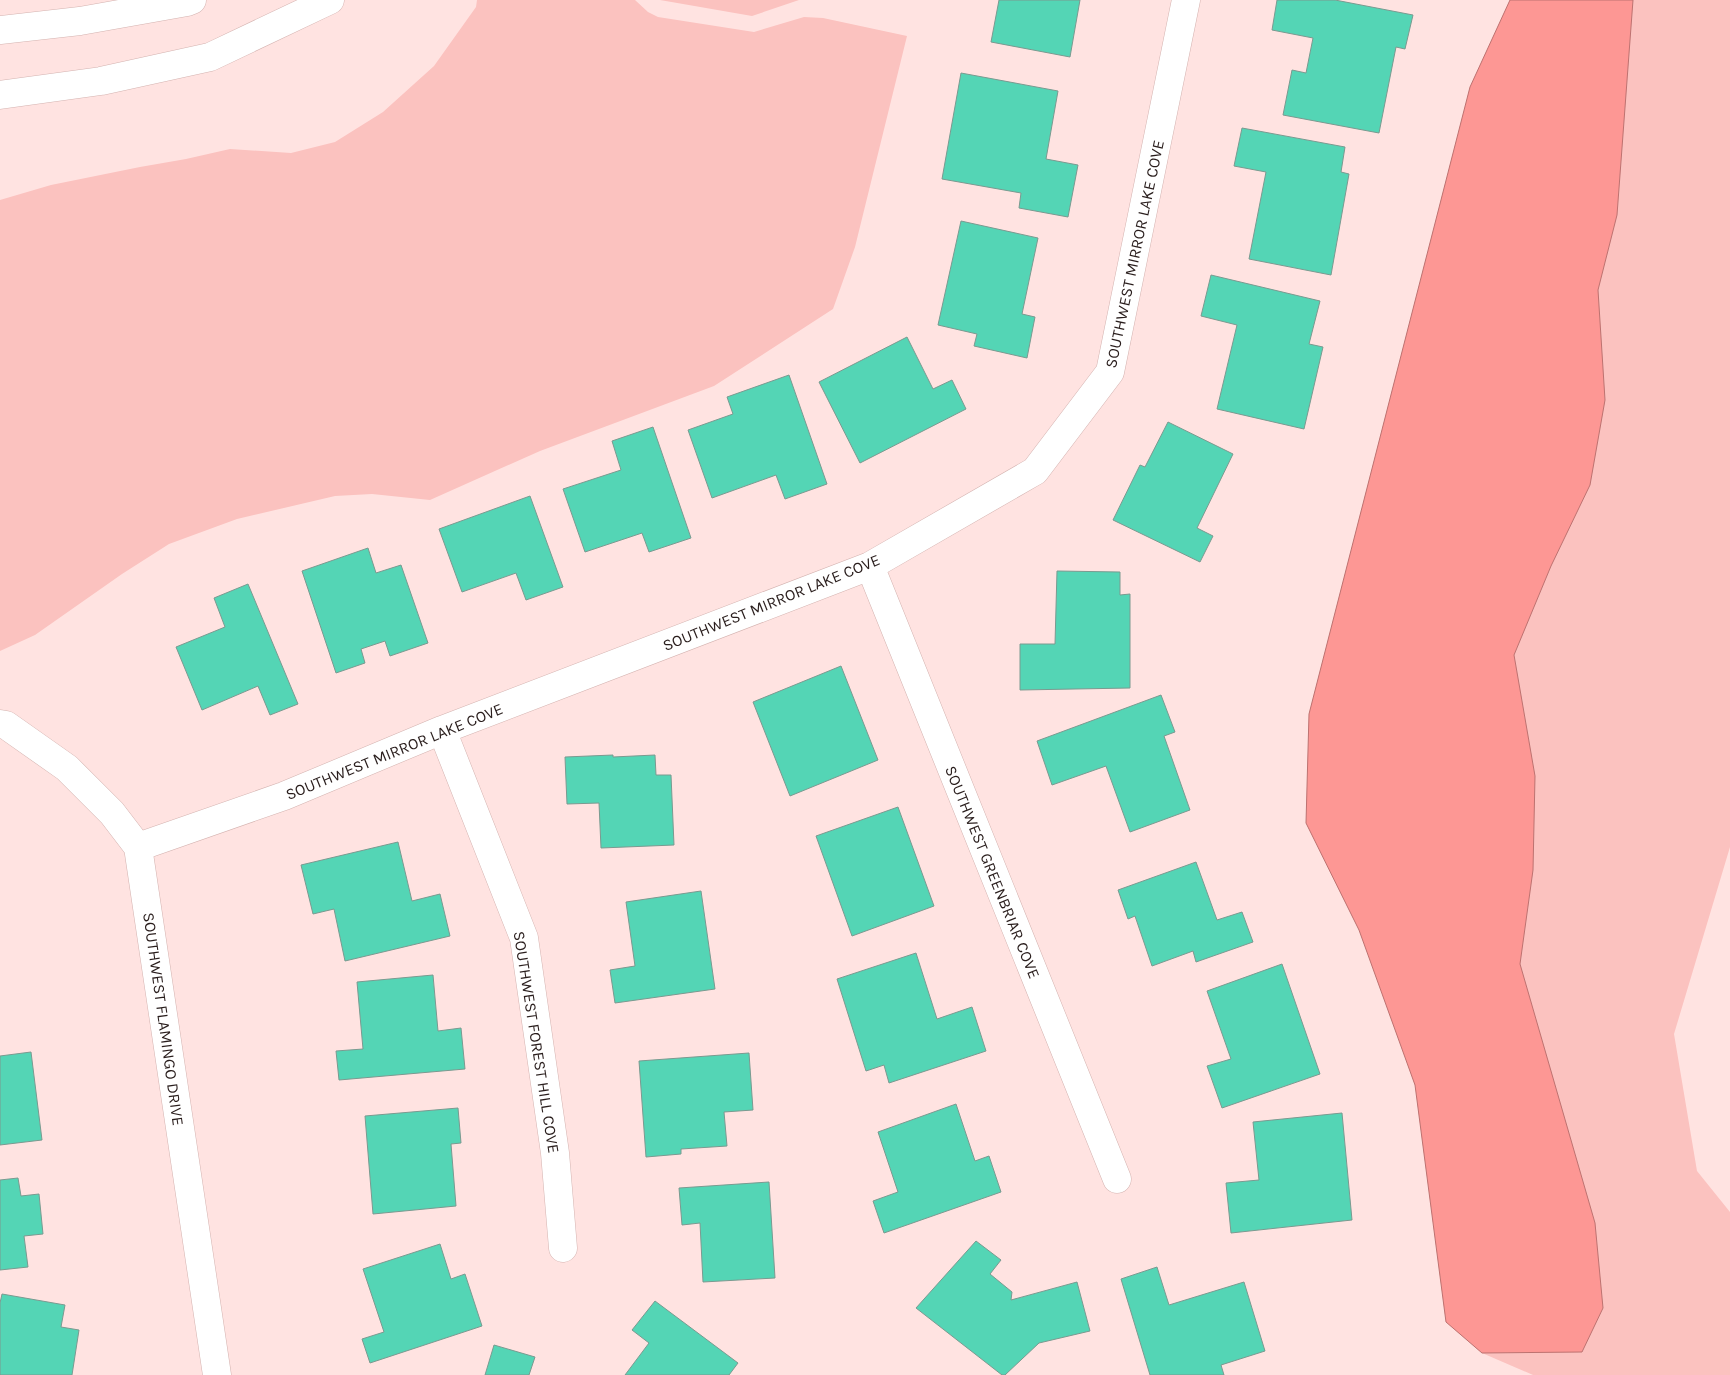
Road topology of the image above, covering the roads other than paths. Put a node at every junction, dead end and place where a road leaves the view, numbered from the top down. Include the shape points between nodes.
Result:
1 (192, 0) edge
2 (1186, 0) edge
3 (327, 1) edge
4 (0, 30) edge
5 (0, 94) edge
6 (870, 566) junction
7 (0, 724) edge
8 (442, 730) junction
9 (138, 847) junction
10 (1117, 1179) dead end
11 (563, 1248) dead end
12 (217, 1375) edge

1 - 4 street
2 - 6 street, SOUTHWEST MIRROR LAKE COVE via 1110,372 1035,471
3 - 5 street via 210,57 102,81
6 - 8 street, SOUTHWEST MIRROR LAKE COVE
6 - 10 street, SOUTHWEST GREENBRIAR COVE
7 - 9 street, SOUTHWEST FLAMINGO DRIVE via 67,768 112,813
8 - 9 street, SOUTHWEST MIRROR LAKE COVE via 284,796
8 - 11 street, SOUTHWEST FOREST HILL COVE via 524,938 555,1153
9 - 12 street, SOUTHWEST FLAMINGO DRIVE

